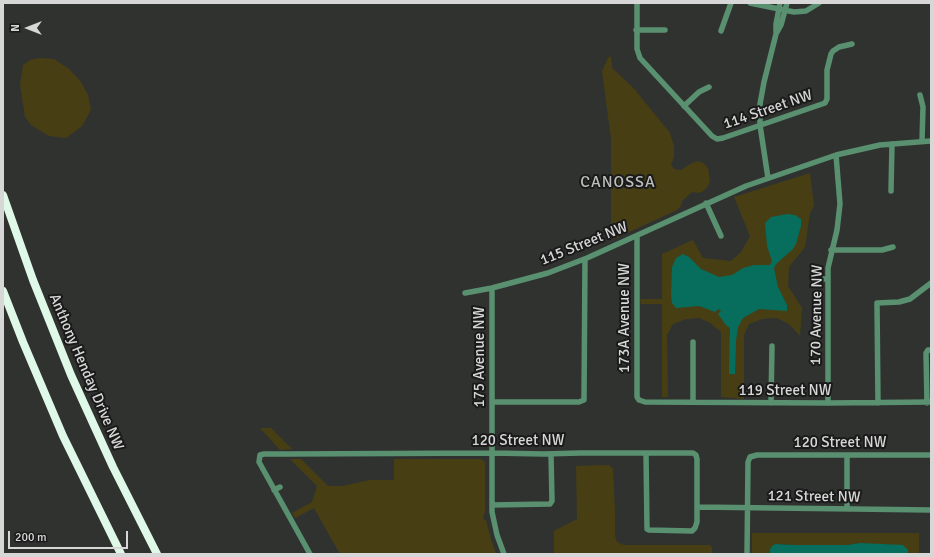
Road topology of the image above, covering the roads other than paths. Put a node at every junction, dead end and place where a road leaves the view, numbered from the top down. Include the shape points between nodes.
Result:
1 (637, 3) edge
2 (731, 3) edge
3 (750, 3) edge
4 (780, 3) edge
5 (787, 3) edge
6 (819, 3) edge
7 (782, 10) junction
8 (636, 30) junction
9 (665, 30) dead end
10 (721, 31) dead end
11 (852, 44) dead end
12 (709, 87) dead end
13 (920, 95) dead end
14 (684, 106) junction
15 (760, 125) junction
16 (922, 141) junction
17 (931, 141) edge
18 (892, 144) junction
19 (836, 156) junction
20 (768, 178) junction
21 (891, 191) dead end
22 (3, 195) edge
23 (706, 204) junction
24 (637, 236) junction
25 (721, 236) dead end
26 (893, 248) dead end
27 (832, 250) junction
28 (585, 259) junction
29 (818, 279) dead end
30 (828, 279) junction
31 (931, 283) edge
32 (492, 288) junction
33 (3, 291) edge
34 (465, 293) dead end
35 (693, 342) dead end
36 (772, 346) dead end
37 (930, 350) edge
38 (639, 400) joint
39 (492, 402) junction
40 (693, 402) junction
41 (771, 403) junction
42 (878, 403) junction
43 (929, 403) edge
44 (828, 404) junction
45 (492, 453) junction
46 (646, 453) junction
47 (551, 454) junction
48 (847, 455) junction
49 (931, 455) edge
50 (280, 487) dead end
51 (274, 490) junction
52 (492, 505) junction
53 (697, 507) junction
54 (747, 508) junction
55 (847, 509) junction
56 (931, 510) edge
57 (121, 554) edge
58 (157, 554) edge
59 (310, 554) edge
60 (504, 554) edge
61 (747, 554) edge

1 - 8 street
2 - 10 street
3 - 7 street
4 - 7 street
5 - 7 street
6 - 7 street via 806,11
7 - 15 street via 781,25 776,34 762,94
8 - 9 street
8 - 14 street via 640,58
11 - 15 street, 114 Street NW via 838,47 831,54 827,70 827,99 824,103
12 - 14 street via 699,92
13 - 16 street via 923,107
14 - 15 street, 114 Street NW via 717,139
15 - 20 street
16 - 17 street, 115 Street NW
16 - 18 street, 115 Street NW
18 - 19 street, 115 Street NW
18 - 21 street
19 - 20 street, 115 Street NW
19 - 27 street, 170 Avenue NW via 839,214
20 - 23 street, 115 Street NW
22 - 58 highway, Anthony Henday Drive NW via 32,280 65,362 109,460
23 - 24 street, 115 Street NW
23 - 25 street
24 - 28 street, 115 Street NW
24 - 38 street, 173A Avenue NW
26 - 27 street
27 - 30 street, 170 Avenue NW via 828,264
28 - 32 street, 115 Street NW via 548,273
28 - 39 street via 584,400
29 - 30 street
30 - 44 street, 170 Avenue NW
31 - 42 street via 910,299 877,303
32 - 34 street, 115 Street NW
32 - 39 street, 175 Avenue NW
33 - 57 highway via 62,436
35 - 40 street
36 - 41 street
37 - 43 street via 926,353
38 - 40 street, 119 Street NW
39 - 45 street, 175 Avenue NW
40 - 41 street, 119 Street NW
41 - 44 street, 119 Street NW
42 - 43 street, 119 Street NW
42 - 44 street, 119 Street NW
45 - 47 street, 120 Street NW
45 - 51 street, 120 Street NW via 340,456 264,454 259,457 259,462
45 - 52 street, 175 Avenue NW
46 - 47 street, 120 Street NW
46 - 53 street, 120 Street NW via 696,455
46 - 53 street via 647,529 690,531 695,528 697,522
47 - 52 street via 550,504
48 - 49 street, 120 Street NW
48 - 54 street, 120 Street NW via 750,456
48 - 55 street
50 - 51 street
51 - 59 street
52 - 60 street, 175 Avenue NW via 494,524
53 - 54 street, 121 Street NW
54 - 55 street, 121 Street NW
54 - 61 street
55 - 56 street, 121 Street NW

